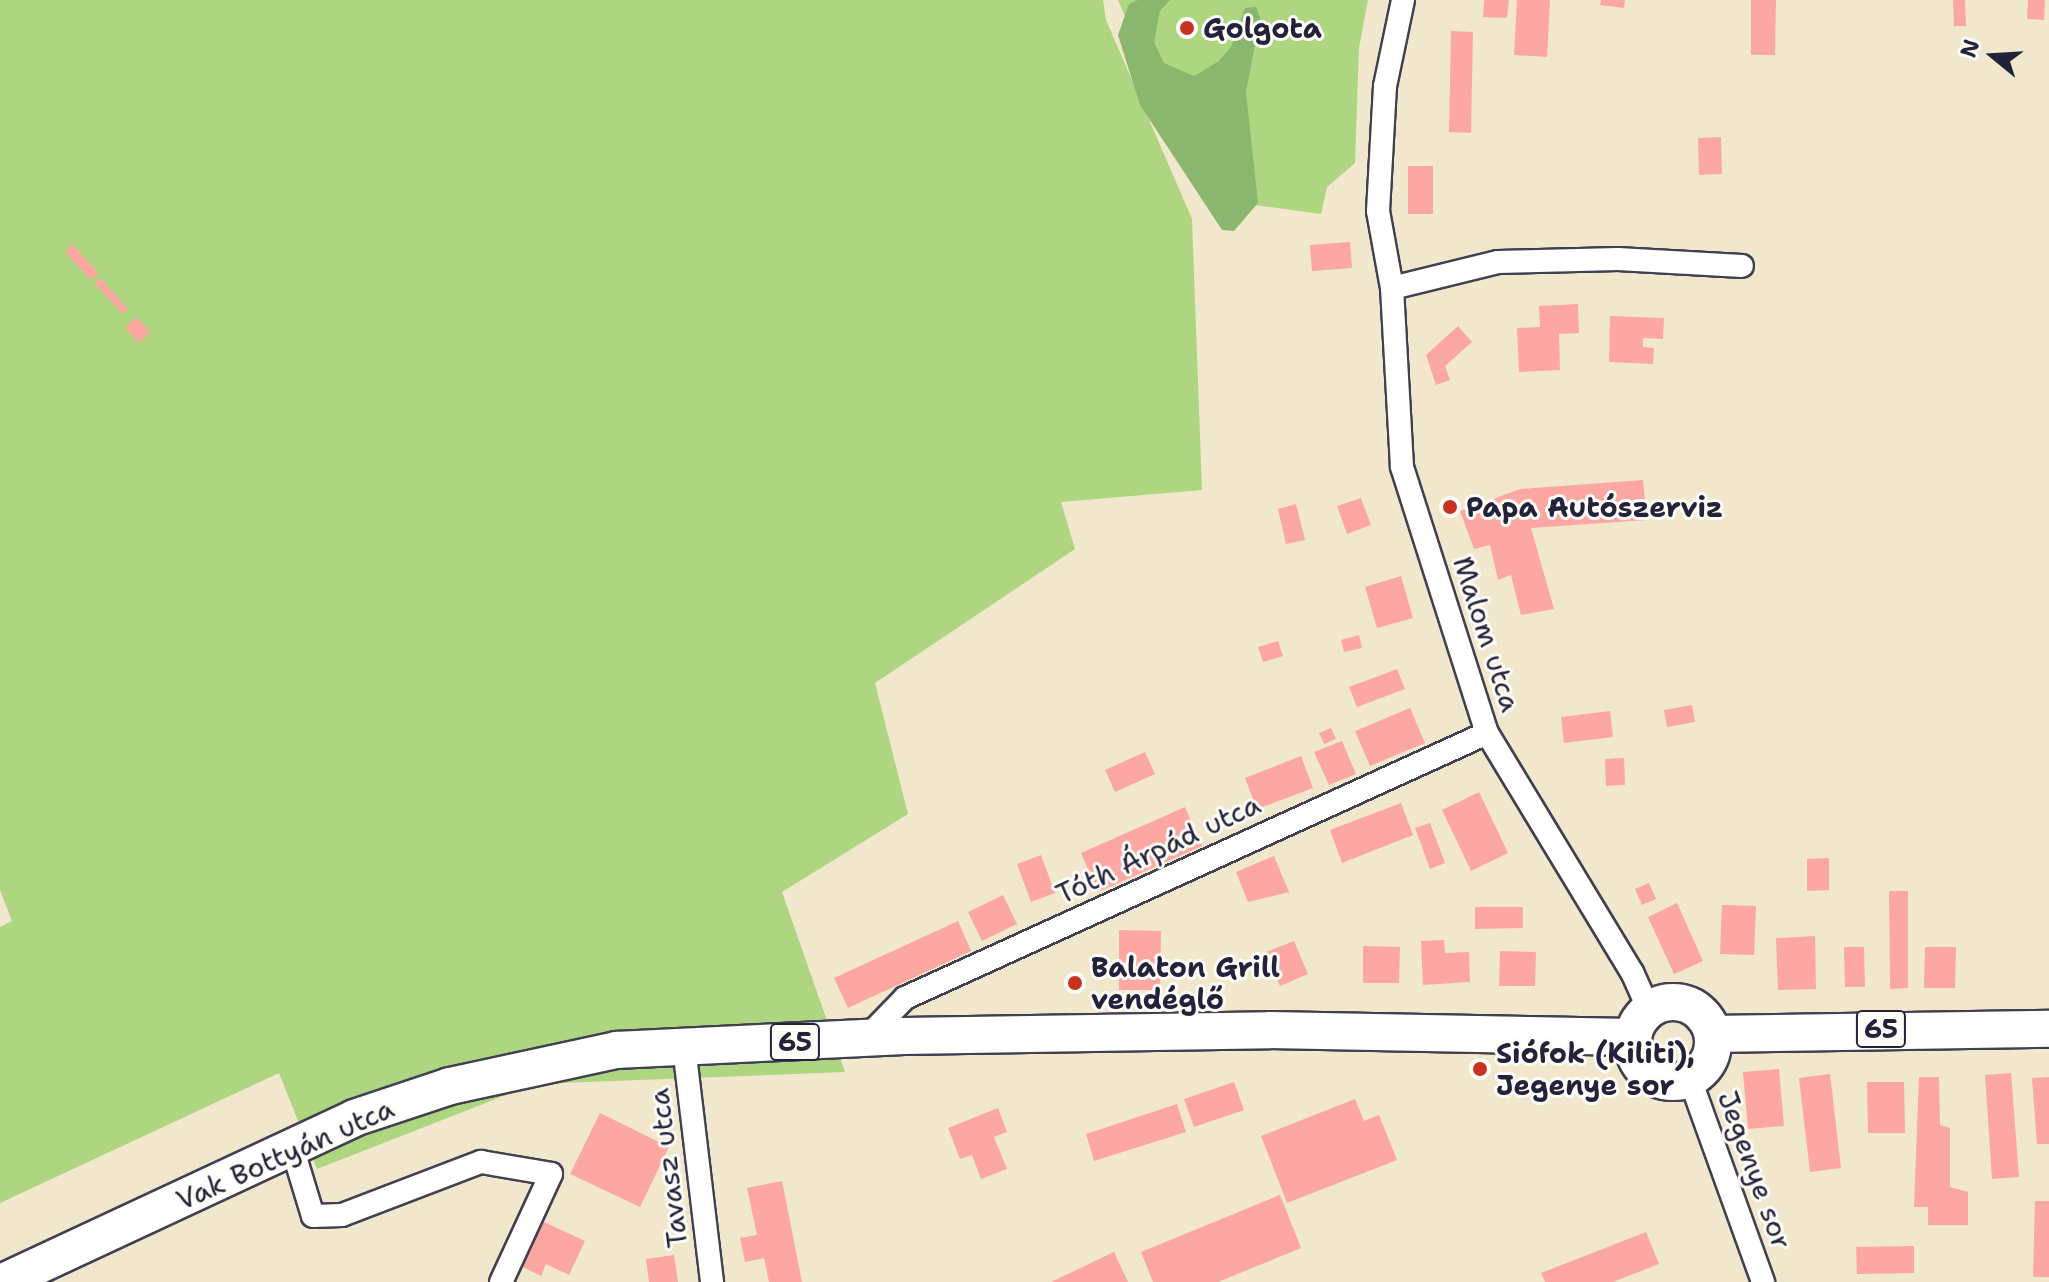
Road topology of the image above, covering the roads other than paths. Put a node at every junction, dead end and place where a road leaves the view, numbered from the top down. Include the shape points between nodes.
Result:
1 (1403, 0) edge
2 (1742, 266) dead end
3 (1392, 288) junction
4 (1487, 733) junction
5 (1641, 1024) junction
6 (2049, 1029) edge
7 (1713, 1034) junction
8 (866, 1038) junction
9 (684, 1047) junction
10 (1690, 1079) junction
11 (292, 1147) junction
12 (3, 1282) edge
13 (501, 1282) edge
14 (712, 1282) edge
15 (1763, 1282) edge

1 - 3 street, Malom utca via 1385,86 1378,211
2 - 3 street via 1618,259 1498,262
3 - 4 street, Malom utca via 1402,467
4 - 5 street, Malom utca via 1632,972
4 - 8 street, Tóth Árpád utca via 905,998
5 - 7 main road, 65 via 1670,1002 1693,1007
5 - 8 main road, Vak Bottyán utca / 65
5 - 10 main road via 1644,1071 1666,1082
6 - 7 main road, 65
7 - 10 main road via 1709,1061
8 - 9 main road, Vak Bottyán utca / 65
9 - 11 main road, Vak Bottyán utca / 65 via 616,1050 450,1086 354,1118
9 - 14 street, Tavasz utca
10 - 15 street, Jegenye sor
11 - 12 main road, Vak Bottyán utca / 65
11 - 13 street via 313,1216 342,1215 481,1162 551,1174

